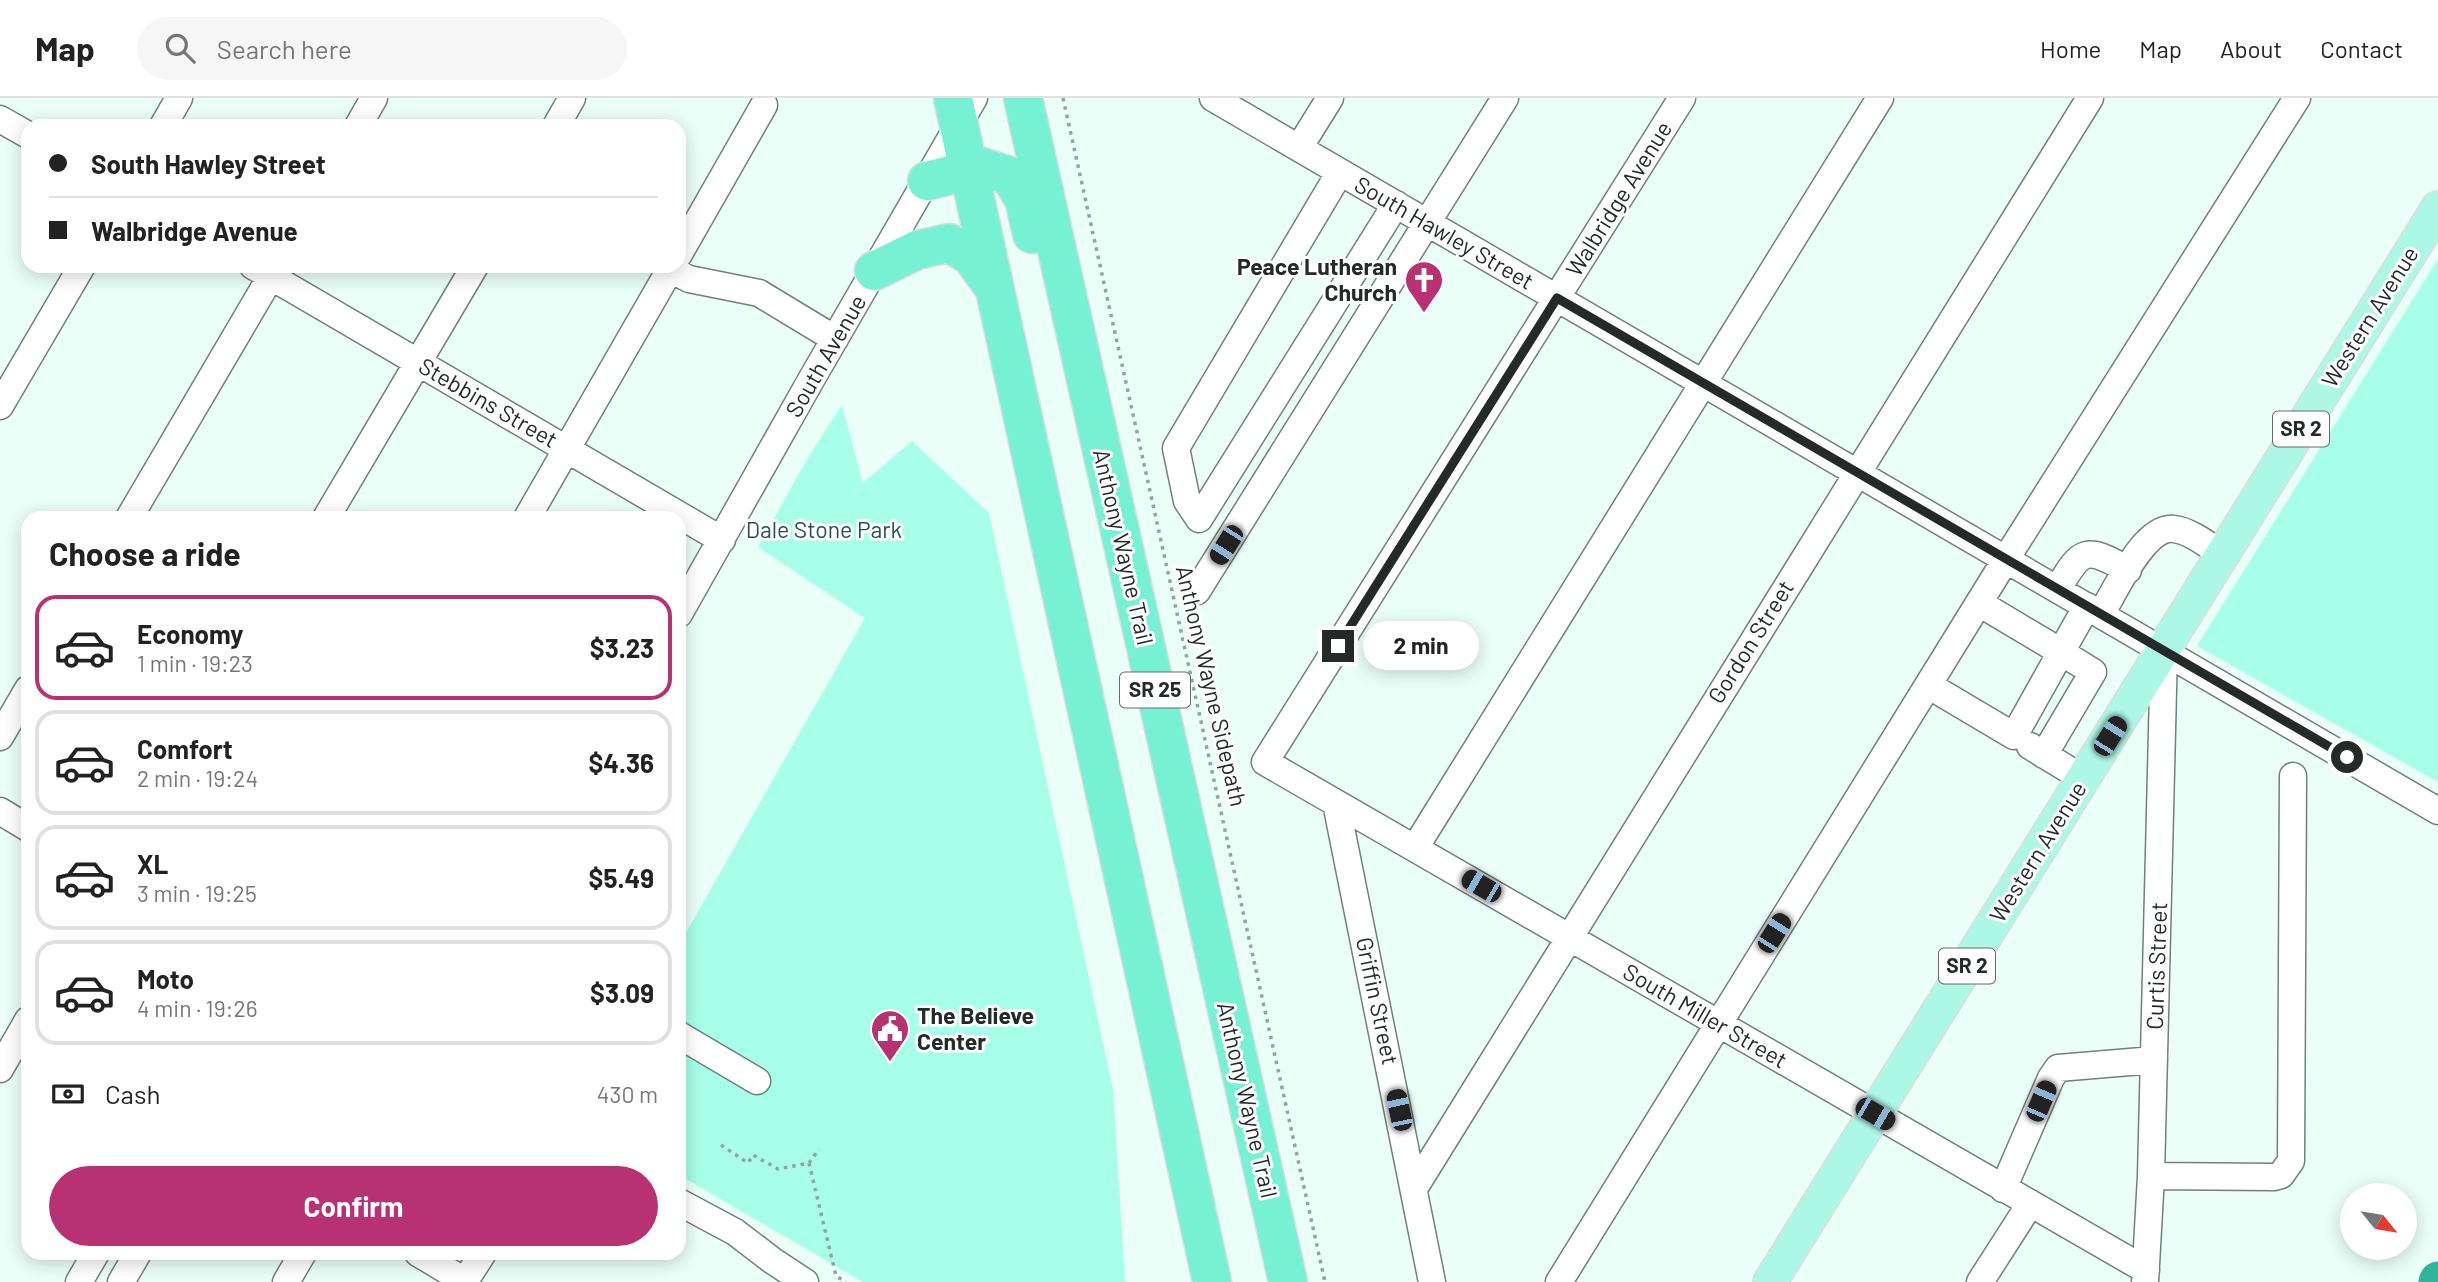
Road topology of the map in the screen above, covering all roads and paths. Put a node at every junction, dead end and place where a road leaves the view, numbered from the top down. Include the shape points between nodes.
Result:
1 (180, 98) edge
2 (374, 98) edge
3 (572, 98) edge
4 (1023, 98) edge
5 (1063, 98) edge
6 (1213, 98) edge
7 (1330, 98) edge
8 (1505, 98) edge
9 (1682, 98) edge
10 (1880, 98) edge
11 (2090, 98) edge
12 (2297, 98) edge
13 (764, 106) dead end
14 (962, 107) edge
15 (0, 119) edge
16 (167, 119) edge
17 (362, 119) edge
18 (560, 119) edge
19 (21, 131) edge
20 (1298, 148) junction
21 (968, 169) junction
22 (1340, 172) junction
23 (926, 181) junction
24 (1396, 204) junction
25 (2438, 208) edge
26 (1427, 222) junction
27 (686, 242) edge
28 (874, 271) junction
29 (78, 273) edge
30 (265, 273) edge
31 (272, 273) edge
32 (471, 273) edge
33 (668, 273) edge
34 (683, 273) edge
35 (994, 288) junction
36 (1557, 298) junction
37 (835, 338) junction
38 (419, 363) junction
39 (1702, 383) junction
40 (1087, 384) junction
41 (0, 406) edge
42 (567, 450) junction
43 (1857, 471) junction
44 (133, 511) edge
45 (330, 511) edge
46 (531, 511) edge
47 (672, 511) edge
48 (686, 519) edge
49 (722, 540) junction
50 (2223, 555) junction
51 (2006, 559) junction
52 (2128, 570) junction
53 (2058, 589) junction
54 (1197, 591) dead end
55 (686, 602) edge
56 (1979, 603) junction
57 (2094, 610) junction
58 (2164, 650) junction
59 (2061, 652) junction
60 (1928, 685) junction
61 (21, 701) edge
62 (2014, 736) junction
63 (0, 737) edge
64 (2044, 755) junction
65 (1265, 762) joint
66 (2293, 776) dead end
67 (2084, 779) junction
68 (1336, 803) junction
69 (0, 811) edge
70 (2438, 811) edge
71 (21, 824) edge
72 (1415, 848) junction
73 (1568, 937) junction
74 (1718, 1024) junction
75 (21, 1032) edge
76 (686, 1039) edge
77 (2154, 1060) junction
78 (0, 1069) edge
79 (757, 1081) dead end
80 (1875, 1114) junction
81 (721, 1145) dead end
82 (819, 1149) dead end
83 (809, 1163) junction
84 (2151, 1176) junction
85 (1415, 1187) junction
86 (2003, 1188) junction
87 (2030, 1204) junction
88 (686, 1206) edge
89 (92, 1260) edge
90 (134, 1260) edge
91 (299, 1260) edge
92 (429, 1260) edge
93 (477, 1260) edge
94 (2146, 1276) edge
95 (459, 1280) edge
96 (79, 1282) edge
97 (121, 1282) edge
98 (286, 1282) edge
99 (805, 1282) edge
100 (846, 1282) edge
101 (1212, 1282) edge
102 (1288, 1282) edge
103 (1325, 1282) edge
104 (1432, 1282) edge
105 (1559, 1282) edge
106 (1770, 1282) edge
107 (1980, 1282) edge

1 - 16 street
2 - 17 street
3 - 18 street
4 - 40 highway, Anthony Wayne Trail / SR 25
5 - 103 path, Anthony Wayne Sidepath
6 - 20 street, South Hawley Street
7 - 20 street
8 - 26 street
9 - 36 street, Walbridge Avenue
10 - 39 street
11 - 43 street, Gordon Street
12 - 51 street
13 - 27 street
14 - 21 highway, SR 25
14 - 23 street, South Avenue
15 - 19 street
20 - 22 street, South Hawley Street
21 - 23 highway
21 - 35 highway, SR 25
21 - 40 highway via 982,167 1010,176 1024,199 1057,346
22 - 24 street, South Hawley Street
22 - 24 street via 1175,448 1187,501 1199,519
23 - 28 street, South Avenue
24 - 26 street, South Hawley Street
25 - 50 main road, Western Avenue / SR 2
26 - 36 street, South Hawley Street
26 - 54 street
28 - 35 highway via 917,250 949,243 971,256
28 - 37 street, South Avenue
29 - 41 street
30 - 44 street
31 - 38 street, Stebbins Street
32 - 38 street
33 - 42 street
34 - 37 street via 688,279 759,293
35 - 101 highway, SR 25
36 - 39 street, South Hawley Street
36 - 65 street, Walbridge Avenue
37 - 49 street, South Avenue
38 - 42 street, Stebbins Street
38 - 45 street
39 - 43 street, South Hawley Street
39 - 72 street
40 - 102 highway, Anthony Wayne Trail / SR 25
42 - 46 street
42 - 47 street, Stebbins Street
43 - 51 street, South Hawley Street
43 - 73 street, Gordon Street
48 - 49 street, Stebbins Street
49 - 55 street, South Avenue
50 - 52 street via 2172,528 2143,545
50 - 58 main road, Western Avenue / SR 2
51 - 53 street, South Hawley Street
51 - 56 street
52 - 53 street via 2096,554 2084,554 2073,561
52 - 57 street
53 - 57 street, South Hawley Street
56 - 59 street
56 - 60 street
57 - 58 street, South Hawley Street
57 - 59 street
58 - 67 main road, Western Avenue / SR 2
58 - 70 street, South Hawley Street
58 - 77 street, Curtis Street
59 - 62 street
59 - 64 street via 2093,672
60 - 62 street
60 - 74 street
61 - 63 street
62 - 64 street
64 - 67 street
65 - 68 street, South Miller Street
66 - 84 street via 2291,1161 2274,1177
67 - 80 main road, Western Avenue / SR 2
68 - 72 street, South Miller Street
68 - 85 street, Griffin Street
69 - 71 street
72 - 73 street, South Miller Street
73 - 74 street, South Miller Street
73 - 85 street, Gordon Street
74 - 80 street, South Miller Street
74 - 105 street
75 - 78 street
76 - 79 street
77 - 84 street, Curtis Street
77 - 86 street via 2058,1068
80 - 86 street, South Miller Street
80 - 106 main road, Western Avenue / SR 2
81 - 83 path via 747,1163 753,1155 778,1170
82 - 83 path
83 - 100 path via 836,1276
84 - 94 street, Curtis Street
85 - 104 street, Griffin Street
86 - 87 street, South Miller Street
87 - 94 street, South Miller Street
87 - 107 street
88 - 99 street via 735,1232
89 - 96 street
90 - 97 street
91 - 98 street
92 - 95 street
93 - 95 street

